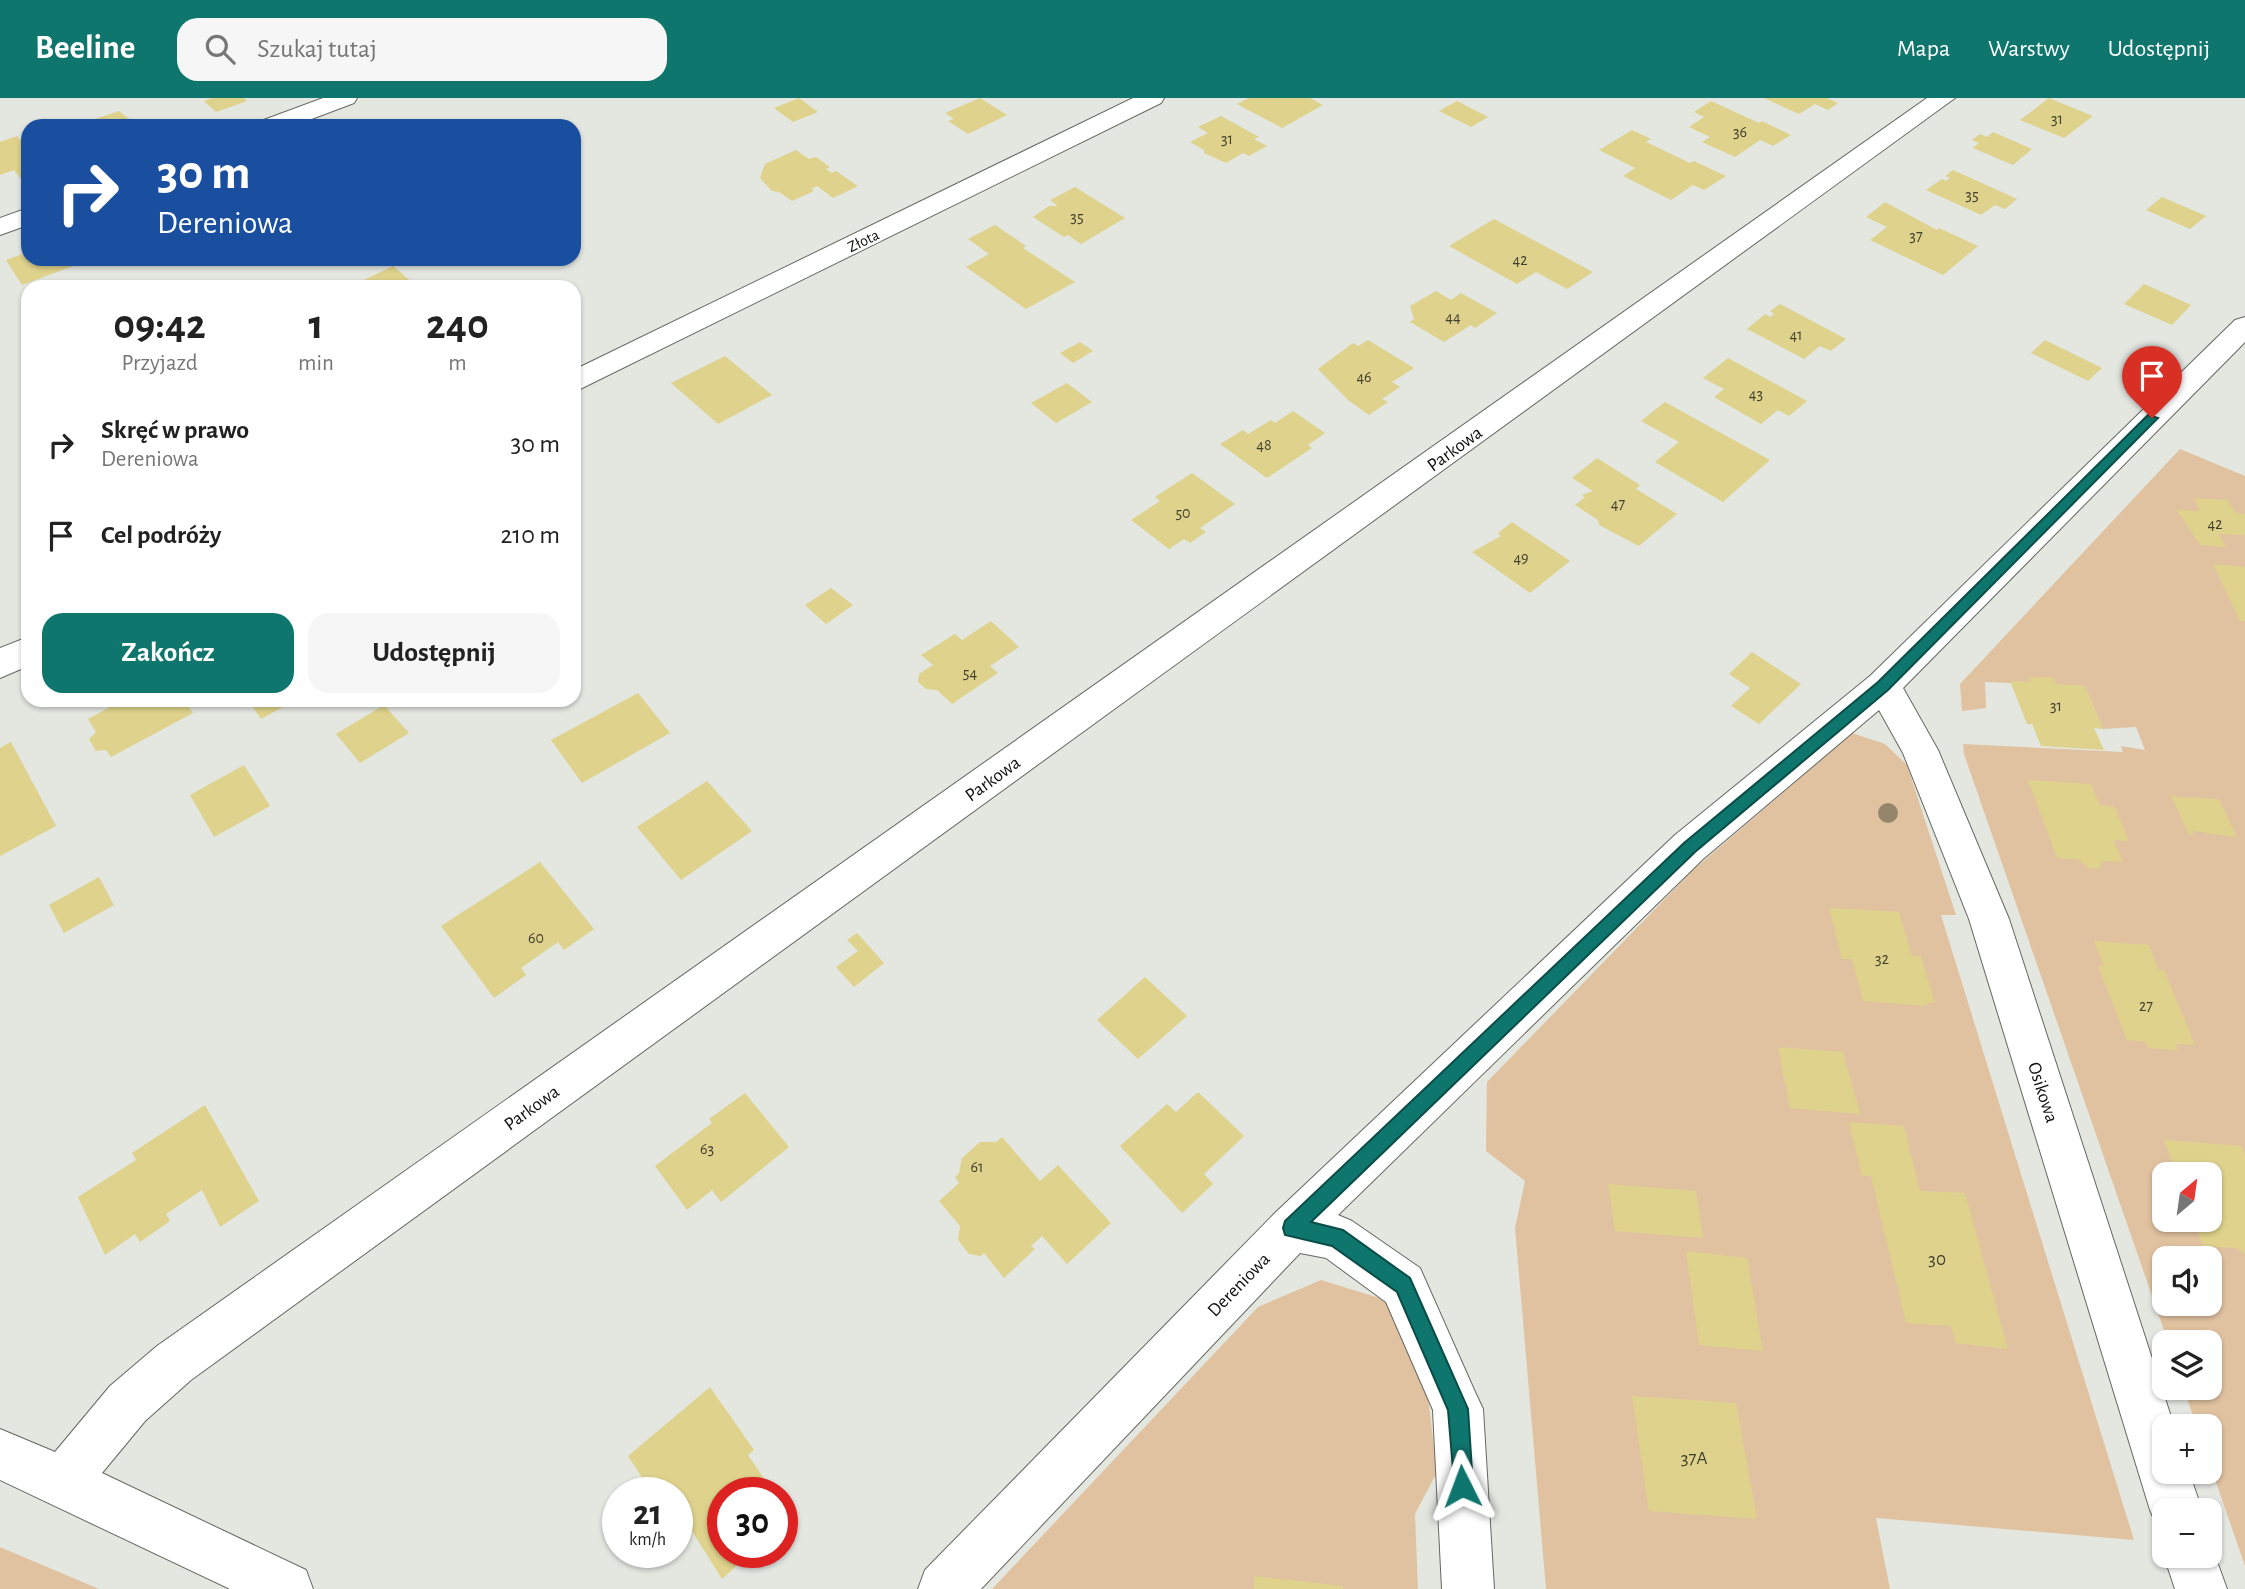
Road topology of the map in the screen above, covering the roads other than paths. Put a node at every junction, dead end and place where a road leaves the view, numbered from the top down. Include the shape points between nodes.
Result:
1 (345, 98) edge
2 (1152, 98) edge
3 (1943, 98) edge
4 (289, 119) edge
5 (21, 219) edge
6 (0, 227) edge
7 (2240, 345) edge
8 (581, 379) edge
9 (21, 654) edge
10 (0, 664) edge
11 (1883, 686) junction
12 (1292, 1228) junction
13 (0, 1454) edge
14 (65, 1482) junction
15 (2172, 1498) edge
16 (2194, 1568) edge
17 (287, 1589) edge
18 (944, 1589) edge
19 (1468, 1589) edge
20 (2201, 1589) edge

1 - 4 street
2 - 8 street, Złota
3 - 14 street, Parkowa via 174,1363 110,1421
5 - 6 street
7 - 11 street, Dereniowa
9 - 10 street
11 - 12 street, Dereniowa via 1689,847
11 - 15 street, Osikowa via 1920,750 1989,919
12 - 18 street, Dereniowa
12 - 19 street via 1336,1237 1404,1285 1458,1409
13 - 14 street
14 - 17 street
16 - 20 street

